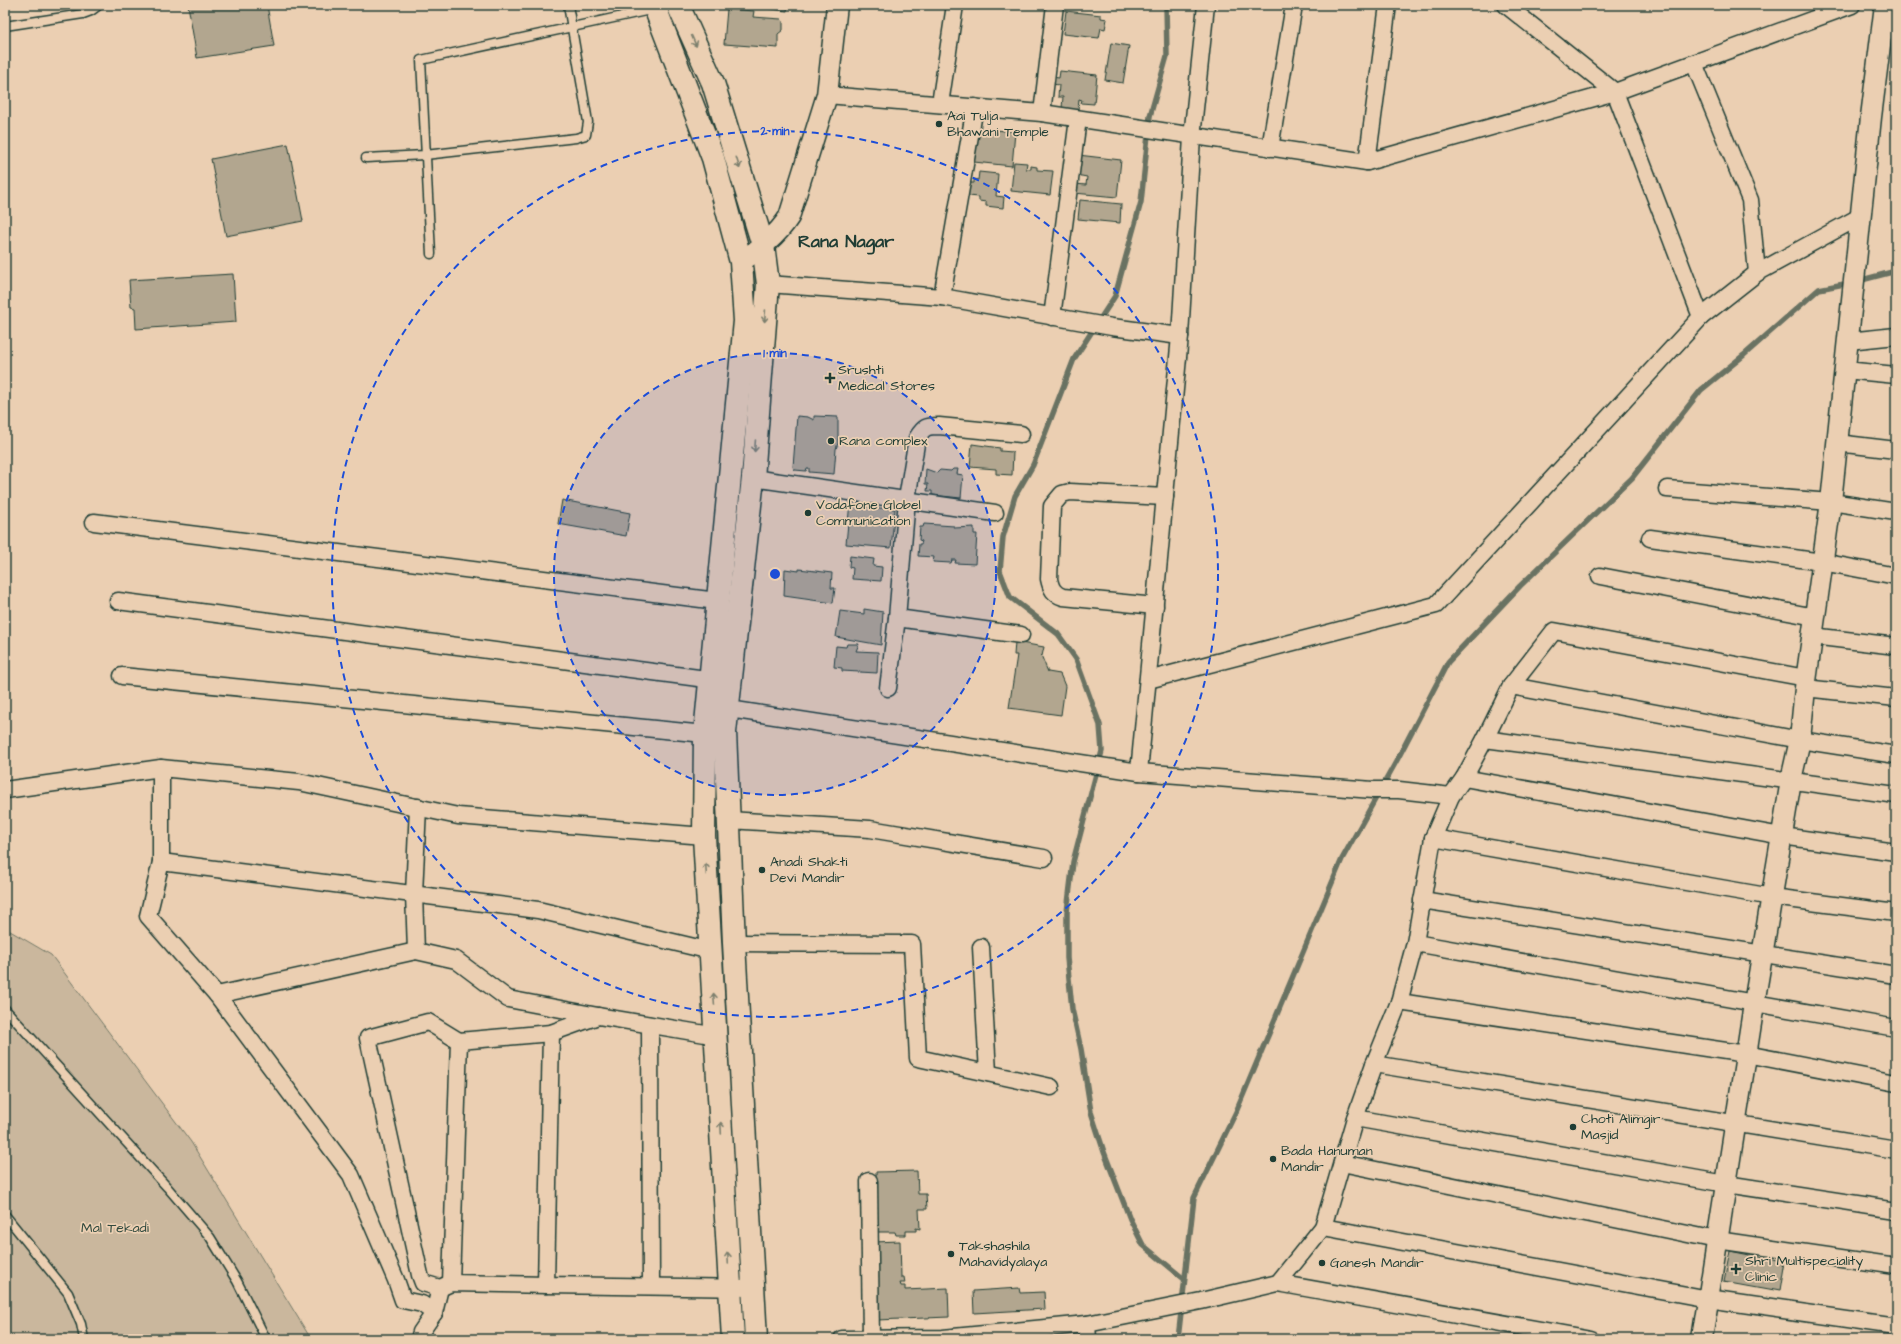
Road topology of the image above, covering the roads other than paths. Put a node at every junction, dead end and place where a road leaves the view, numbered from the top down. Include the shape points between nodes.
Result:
1 (99, 5) edge
2 (568, 5) edge
3 (678, 5) edge
4 (837, 5) edge
5 (955, 5) edge
6 (1055, 5) edge
7 (1206, 5) edge
8 (1294, 5) edge
9 (1388, 5) edge
10 (1506, 5) edge
11 (1852, 5) edge
12 (1885, 5) edge
13 (655, 7) edge
14 (5, 26) edge
15 (572, 27) junction
16 (1694, 63) junction
17 (1615, 92) junction
18 (827, 95) junction
19 (940, 104) junction
20 (975, 107) junction
21 (1042, 113) junction
22 (1078, 119) junction
23 (1192, 137) junction
24 (1270, 148) junction
25 (425, 155) junction
26 (366, 158) dead end
27 (1367, 162) junction
28 (1861, 216) junction
29 (763, 245) junction
30 (431, 254) dead end
31 (741, 262) junction
32 (1757, 273) junction
33 (768, 284) junction
34 (942, 298) junction
35 (1052, 317) junction
36 (1701, 317) junction
37 (1849, 333) junction
38 (1180, 336) junction
39 (1896, 336) edge
40 (1845, 370) junction
41 (1896, 375) edge
42 (1020, 434) dead end
43 (1837, 443) junction
44 (1896, 450) edge
45 (753, 478) junction
46 (1667, 489) dead end
47 (1165, 497) junction
48 (907, 499) junction
49 (1832, 502) junction
50 (1896, 512) edge
51 (995, 513) dead end
52 (94, 522) dead end
53 (1650, 538) dead end
54 (1822, 562) junction
55 (1600, 576) dead end
56 (1896, 576) edge
57 (118, 601) dead end
58 (717, 601) junction
59 (1155, 606) junction
60 (897, 618) junction
61 (1814, 627) junction
62 (1021, 635) dead end
63 (1896, 646) edge
64 (122, 676) dead end
65 (1148, 680) junction
66 (721, 681) junction
67 (1805, 683) junction
68 (1511, 686) junction
69 (888, 688) dead end
70 (1896, 698) edge
71 (718, 707) junction
72 (704, 734) junction
73 (1485, 739) junction
74 (1800, 740) junction
75 (1896, 755) edge
76 (161, 768) junction
77 (1139, 772) junction
78 (1464, 778) junction
79 (1791, 780) junction
80 (5, 790) edge
81 (1896, 795) edge
82 (1451, 796) junction
83 (418, 808) junction
84 (729, 820) junction
85 (704, 836) junction
86 (1782, 836) junction
87 (1433, 838) junction
88 (1896, 852) edge
89 (1044, 858) dead end
90 (161, 862) junction
91 (414, 894) junction
92 (1772, 897) junction
93 (1422, 900) junction
94 (1896, 913) edge
95 (734, 943) junction
96 (1415, 943) junction
97 (981, 947) dead end
98 (711, 950) junction
99 (416, 951) junction
100 (1763, 954) junction
101 (1896, 975) edge
102 (217, 995) junction
103 (1399, 1002) junction
104 (1754, 1004) junction
105 (5, 1009) edge
106 (598, 1016) junction
107 (650, 1025) junction
108 (1896, 1028) edge
109 (551, 1033) junction
110 (717, 1036) junction
111 (459, 1041) junction
112 (1746, 1054) junction
113 (1374, 1064) junction
114 (988, 1073) junction
115 (1896, 1083) edge
116 (1051, 1087) dead end
117 (1355, 1118) junction
118 (1736, 1122) junction
119 (1896, 1150) edge
120 (1342, 1163) junction
121 (869, 1181) dead end
122 (1726, 1184) junction
123 (1896, 1210) edge
124 (5, 1216) edge
125 (1323, 1227) junction
126 (1717, 1240) junction
127 (1896, 1266) edge
128 (1278, 1284) junction
129 (546, 1285) junction
130 (446, 1286) junction
131 (651, 1286) junction
132 (730, 1287) junction
133 (753, 1288) junction
134 (1708, 1299) junction
135 (434, 1312) junction
136 (1896, 1326) edge
137 (1087, 1331) edge
138 (943, 1338) edge
139 (84, 1339) edge
140 (266, 1339) edge
141 (419, 1339) edge
142 (733, 1339) edge
143 (756, 1339) edge
144 (842, 1339) edge
145 (871, 1339) edge
146 (1591, 1339) edge
147 (1702, 1339) edge

1 - 14 lane via 83,14
2 - 15 lane
3 -> 29 main road via 713,83
4 - 18 street
5 - 19 street
6 - 21 street
7 - 23 street
8 - 24 street
9 - 27 street
10 - 17 street
11 - 16 street
12 - 28 street
13 - 15 lane
13 - 31 main road via 713,158
15 - 25 lane via 421,60
15 - 25 lane via 588,122 586,135
16 - 17 street
16 - 32 street via 1750,200
17 - 27 street
17 - 36 street
18 - 19 street
18 - 29 street via 789,217
19 - 20 street
20 - 21 street
20 - 34 street
21 - 22 street
22 - 23 street
22 - 35 street
23 - 24 street
23 - 38 street
24 - 27 street
25 - 26 lane
25 - 30 lane
28 - 32 street
28 - 37 street
29 - 31 street
29 - 33 main road
31 - 58 main road via 746,320
32 - 36 street
33 - 34 street
33 -> 45 main road
34 - 35 street
35 - 38 street
36 - 65 street via 1436,605
37 - 39 street
37 - 40 street
38 - 47 street
40 - 41 street
40 - 43 street
42 - 48 street via 938,426 922,429 917,438
43 - 44 street
43 - 49 street
45 - 48 street
45 - 66 main road
46 - 49 street
47 - 59 street
47 - 59 street via 1070,492 1062,494 1052,506 1049,579 1050,588 1056,594 1063,597
48 - 51 street
48 - 60 street
49 - 50 street
49 - 54 street
52 - 58 street
53 - 54 street
54 - 56 street
54 - 61 street
55 - 61 street
57 - 66 street
58 - 66 main road
59 - 65 street
60 - 62 street
60 - 69 street
61 - 63 street
61 - 67 street
64 - 72 street
65 - 77 street
66 - 71 main road
67 - 68 street via 1554,631
67 - 70 street
67 - 74 street
68 - 73 street
68 - 74 street
71 - 72 main road
71 - 77 street
71 - 84 main road via 725,732
72 - 85 main road
73 - 78 street
73 - 79 street
74 - 75 street
74 - 79 street
76 - 80 street
76 - 83 street via 299,782
76 - 90 street
77 - 82 street
78 - 82 street
78 - 86 street
79 - 81 street
79 - 86 street
82 - 87 street
83 - 85 street via 458,816
83 - 91 street
84 - 89 street via 870,829
84 - 95 main road
98 -> 85 main road
86 - 88 street
86 - 92 street
87 - 92 street
87 - 93 street
90 - 91 street
90 - 102 street via 148,916
91 - 98 street via 538,910
91 - 99 street
92 - 94 street
92 - 100 street
93 - 96 street
93 - 100 street
95 - 114 street via 912,944 918,1058
95 - 133 main road
96 - 103 street
96 - 104 street
97 - 114 street
110 -> 98 main road
99 - 102 street
99 - 106 street via 456,960 508,998
100 - 101 street
100 - 104 street
102 - 135 street via 350,1175 401,1297 406,1301 422,1304
103 - 112 street
103 - 113 street
104 - 108 street
104 - 112 street
105 - 140 lane via 210,1237 237,1281
106 - 107 street
106 - 109 street
107 - 110 street
107 - 131 street
109 - 111 street
109 - 129 street
132 -> 110 main road
111 - 130 street
111 - 130 street via 428,1022 368,1038 420,1275 423,1283
112 - 115 street
112 - 118 street
113 - 117 street
113 - 118 street
114 - 116 street
117 - 120 street
117 - 122 street
118 - 119 street
118 - 122 street
120 - 125 street
120 - 126 street
121 - 145 street
122 - 123 street
122 - 126 street
124 - 139 lane via 68,1293 81,1324
125 - 128 street
125 - 134 street
126 - 127 street
126 - 134 street
128 - 137 street via 1152,1310
128 - 146 street
129 - 130 street
129 - 131 street
130 - 135 street
131 - 132 street
132 - 133 street
132 - 142 main road
133 - 143 main road
134 - 136 street
134 - 147 street
135 - 141 street
137 - 138 street
138 - 145 street
144 - 145 street

